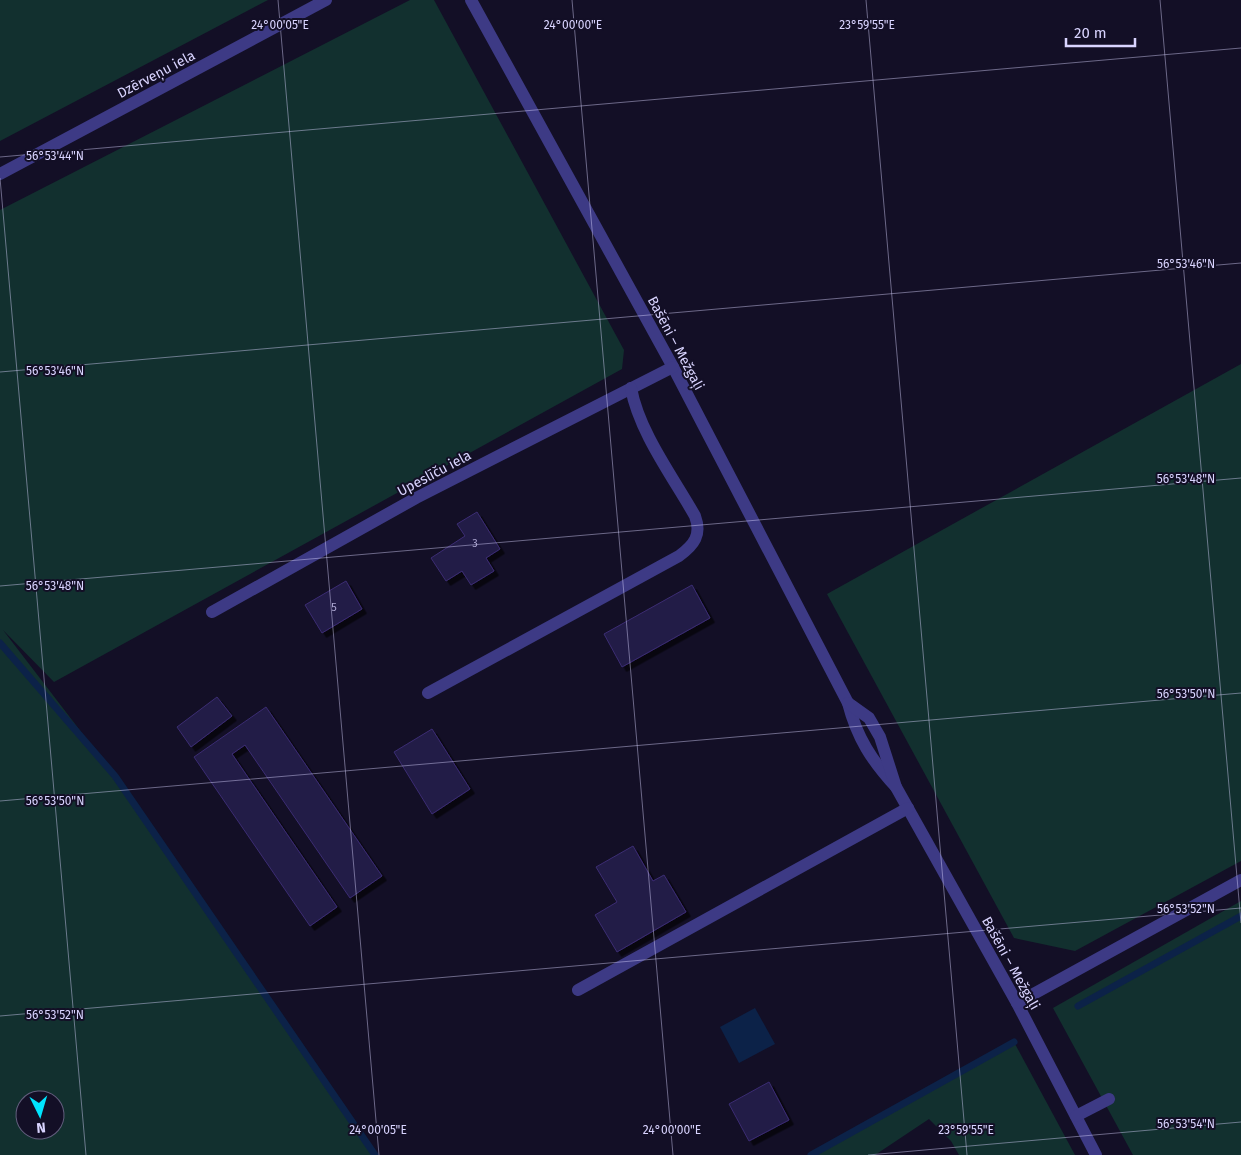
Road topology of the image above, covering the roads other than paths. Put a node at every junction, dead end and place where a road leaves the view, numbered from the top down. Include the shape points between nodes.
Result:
1 (326, 0) edge
2 (471, 0) edge
3 (0, 174) edge
4 (673, 367) junction
5 (631, 388) junction
6 (212, 612) dead end
7 (428, 693) dead end
8 (848, 703) junction
9 (896, 787) junction
10 (908, 808) junction
11 (1241, 880) edge
12 (578, 990) dead end
13 (1016, 1003) junction
14 (1109, 1099) dead end
15 (1076, 1116) junction
16 (1096, 1155) edge

1 - 3 street, Dzērveņu iela
2 - 4 street, Bašēni – Mežgaļi
4 - 5 street, Upeslīču iela
4 - 8 street, Bašēni – Mežgaļi
5 - 6 street, Upeslīču iela via 416,498
5 - 7 street via 634,407 642,424 695,516 698,530 695,542 679,556
8 - 9 street, Bašēni – Mežgaļi via 862,745
8 - 9 street, Bašēni – Mežgaļi via 869,718 880,737
9 - 10 street, Bašēni – Mežgaļi
10 - 12 street
10 - 13 street, Bašēni – Mežgaļi
11 - 13 street
13 - 15 street, Bašēni – Mežgaļi
14 - 15 street
15 - 16 street, Bašēni – Mežgaļi

